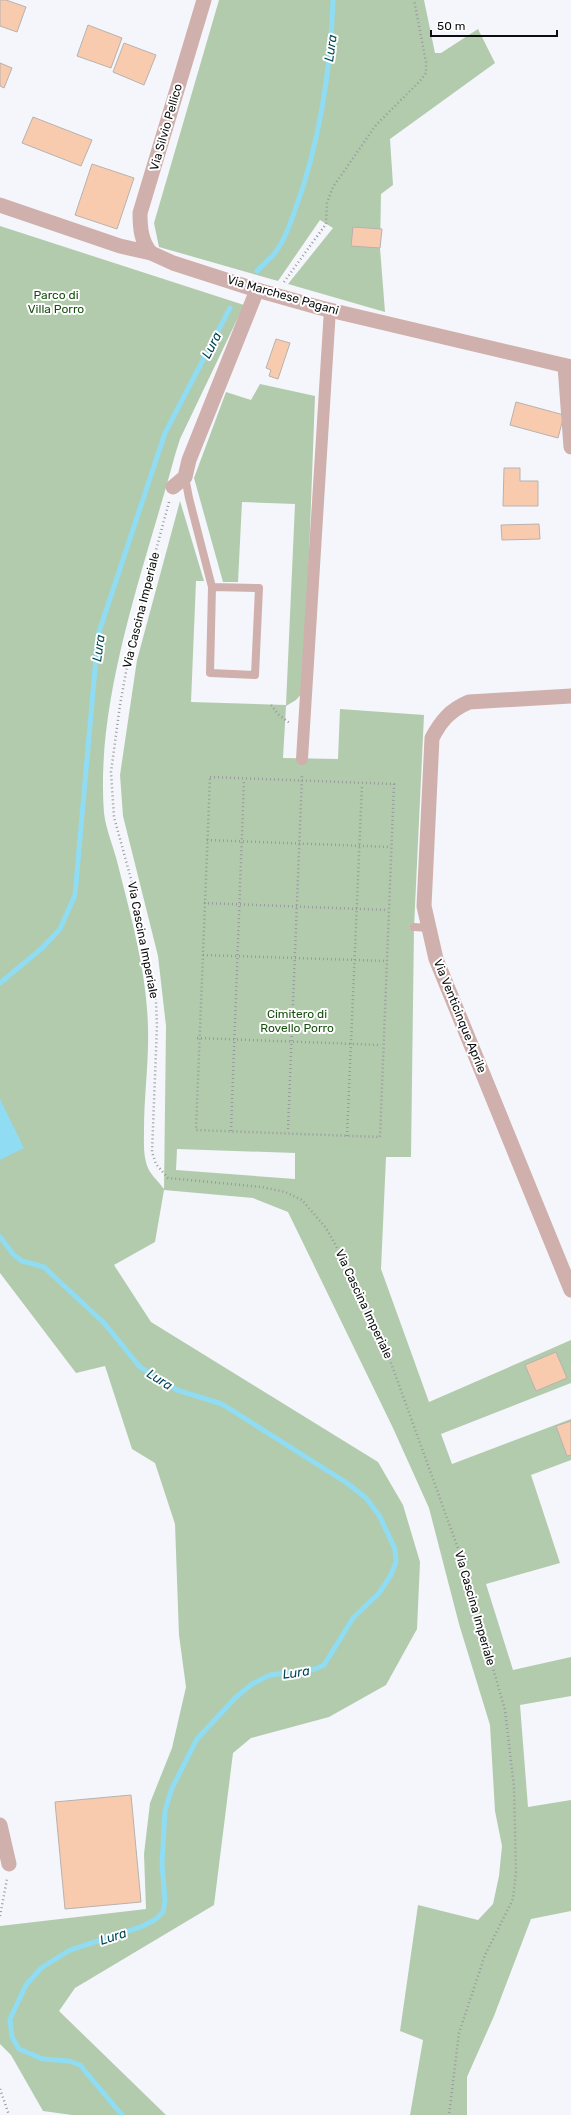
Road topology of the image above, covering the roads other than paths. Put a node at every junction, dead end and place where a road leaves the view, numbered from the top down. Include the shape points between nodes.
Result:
1 (204, 0) edge
2 (0, 205) edge
3 (151, 253) junction
4 (257, 290) junction
5 (330, 309) junction
6 (568, 367) edge
7 (571, 447) edge
8 (185, 477) junction
9 (173, 487) road end
10 (212, 587) junction
11 (571, 696) edge
12 (302, 759) dead end
13 (414, 928) dead end
14 (430, 928) junction
15 (571, 1290) edge
16 (0, 1825) edge
17 (10, 1864) road end

1 - 3 street, Via Silvio Pellico via 140,213 144,241
2 - 3 street, Via Marchese Pagani via 120,246
3 - 4 street, Via Marchese Pagani via 173,263
4 - 5 street, Via Marchese Pagani
4 - 8 street via 189,460
5 - 6 street, Via Marchese Pagani
5 - 12 street
6 - 7 street
8 - 9 street
8 - 10 lane
10 - 10 lane via 210,673 255,675 259,588
11 - 14 street, Via Venticinque Aprile via 469,702 451,712 437,728 432,738 424,906
13 - 14 lane
14 - 15 street, Via Venticinque Aprile via 436,959
16 - 17 street

